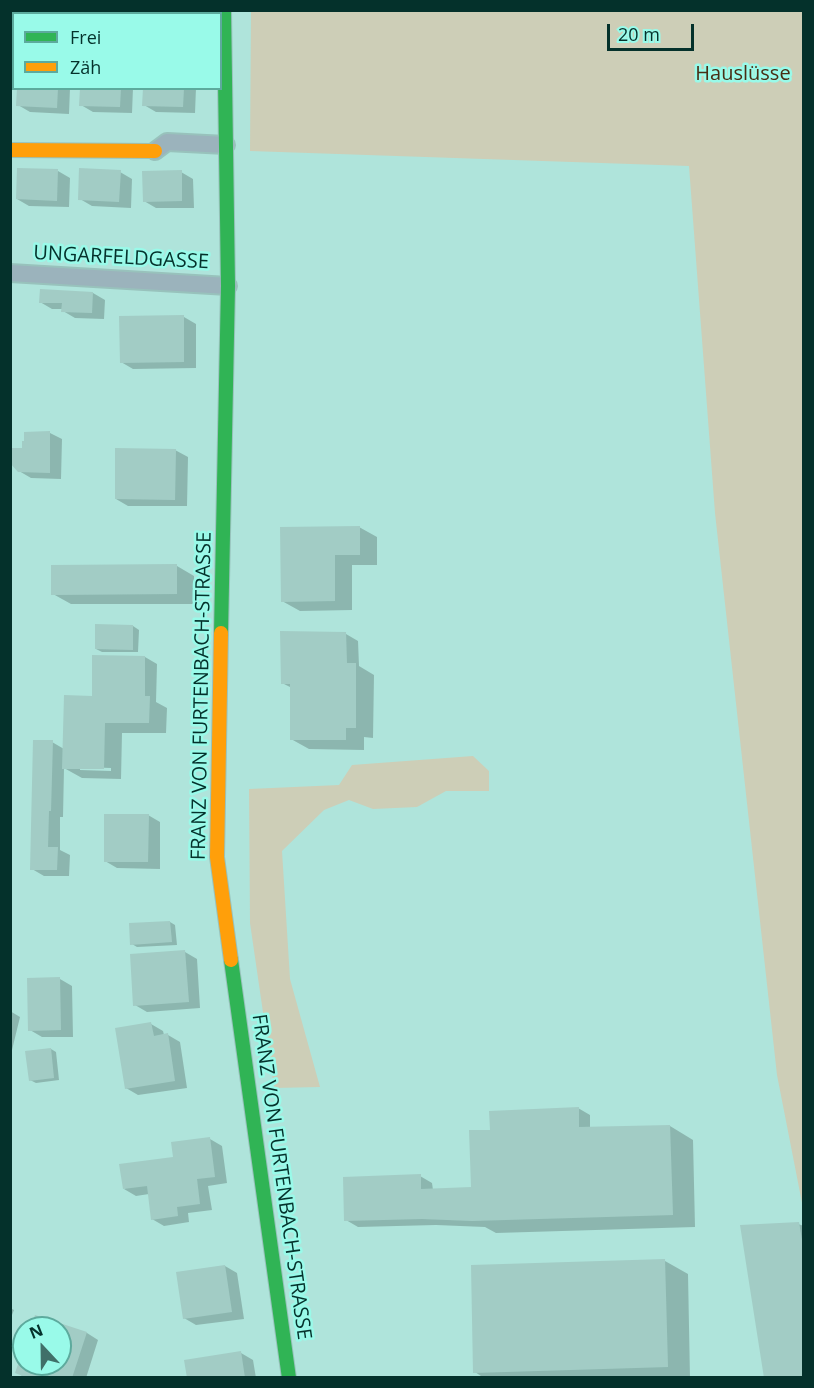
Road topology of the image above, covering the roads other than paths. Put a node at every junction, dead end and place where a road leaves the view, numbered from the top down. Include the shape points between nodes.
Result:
1 (224, 10) edge
2 (226, 146) junction
3 (10, 150) edge
4 (155, 151) joint
5 (10, 273) edge
6 (228, 285) junction
7 (289, 1377) edge

1 - 2 street, FRANZ VON FURTENBACH-STRASSE
2 - 4 lane via 167,142
2 - 6 street, FRANZ VON FURTENBACH-STRASSE
3 - 4 street
5 - 6 lane, UNGARFELDGASSE
6 - 7 street, FRANZ VON FURTENBACH-STRASSE via 218,857

